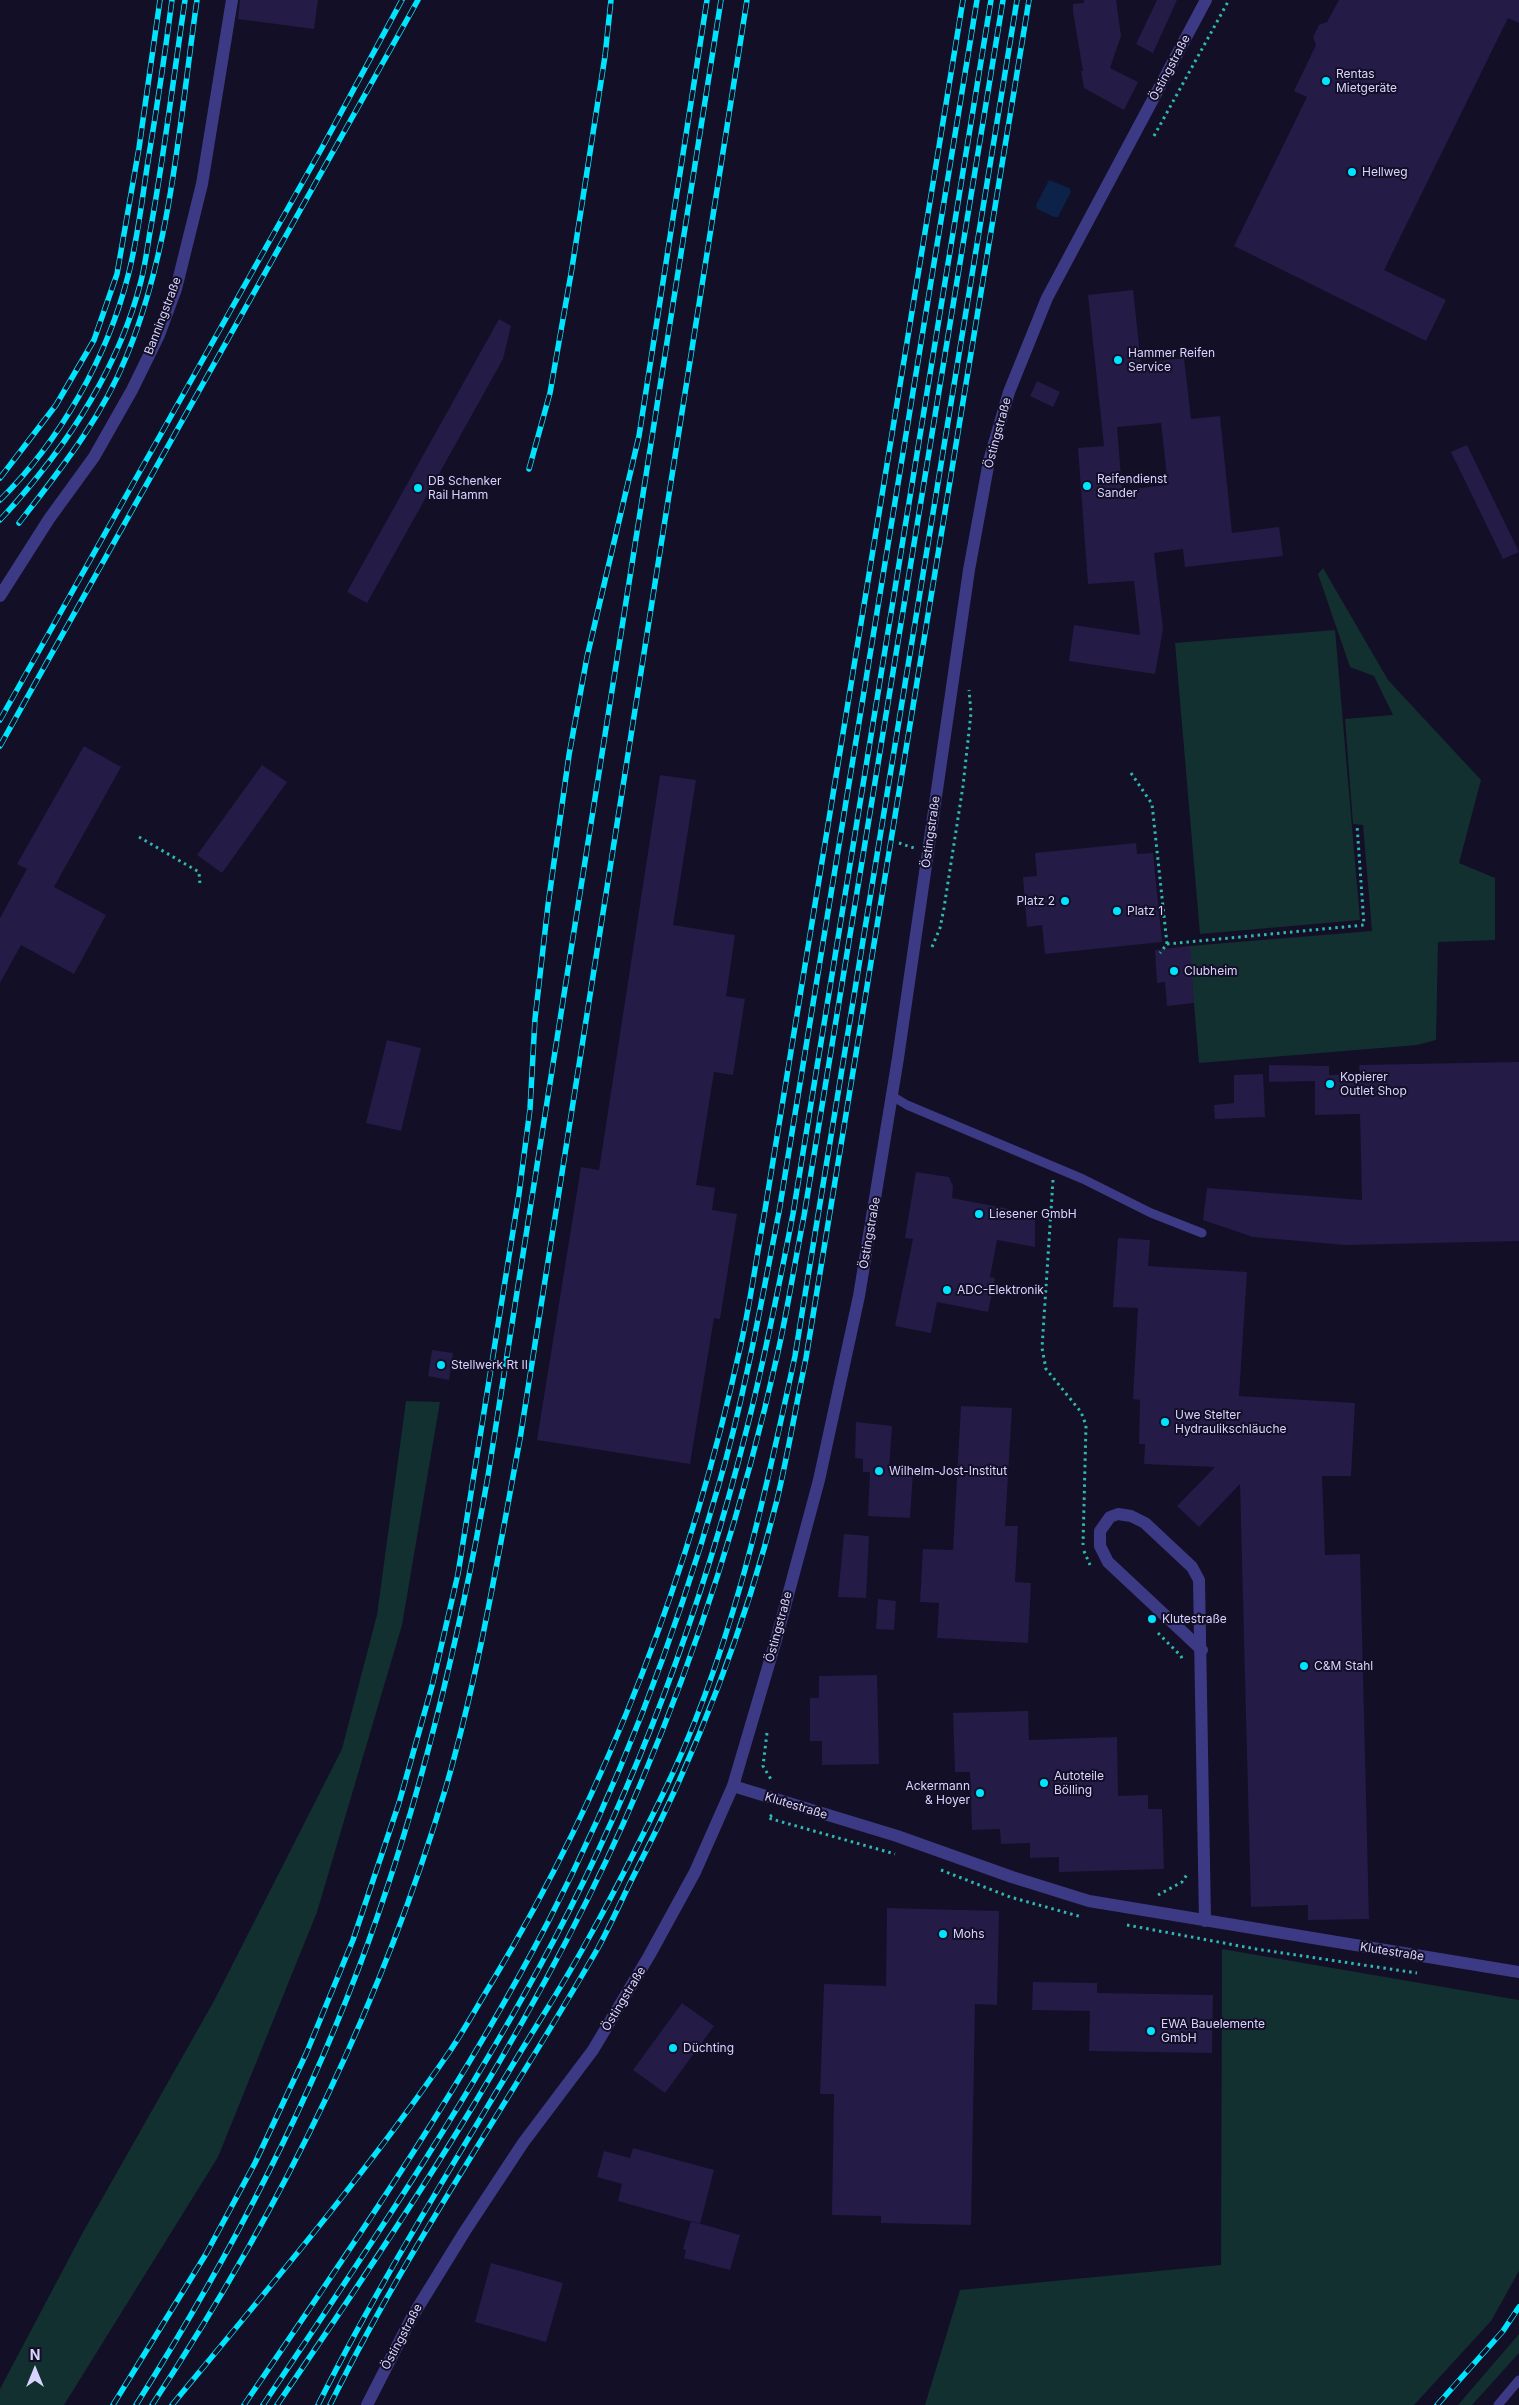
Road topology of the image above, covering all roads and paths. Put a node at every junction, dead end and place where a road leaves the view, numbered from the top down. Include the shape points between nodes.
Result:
1 (232, 0) edge
2 (1206, 0) edge
3 (1229, 0) edge
4 (1152, 139) dead end
5 (0, 596) edge
6 (968, 686) dead end
7 (1131, 773) dead end
8 (1357, 825) dead end
9 (139, 837) dead end
10 (200, 885) dead end
11 (1167, 944) junction
12 (931, 953) dead end
13 (1160, 953) dead end
14 (892, 1096) junction
15 (1202, 1233) dead end
16 (1202, 1650) junction
17 (768, 1730) dead end
18 (733, 1786) junction
19 (786, 1804) junction
20 (1205, 1922) junction
21 (1519, 1972) edge
22 (1519, 2380) edge
23 (367, 2405) edge
24 (1498, 2405) edge

1 - 5 street, Banningstraße via 202,184 176,289 159,335 94,457 44,526
2 - 14 street, Östingstraße via 1058,275 1020,364 998,430 980,505 968,579
3 - 4 path
6 - 12 path via 971,713 963,786 943,915
7 - 11 path via 1152,804
8 - 11 path via 1364,924
9 - 10 path via 199,872
11 - 13 path
14 - 15 lane
14 - 18 street, Östingstraße via 859,1296 819,1480
16 - 16 street via 1200,1588 1192,1567 1145,1523 1132,1516 1118,1514 1110,1517 1100,1531 1100,1546 1108,1562
16 - 20 street
17 - 19 path via 763,1766 772,1782 783,1792
18 - 19 street, Klutestraße
18 - 23 street, Östingstraße via 696,1872 649,1956 593,2050 523,2143 464,2231 412,2317
19 - 20 street, Klutestraße via 897,1836 1089,1901
20 - 21 street, Klutestraße
22 - 24 lane

